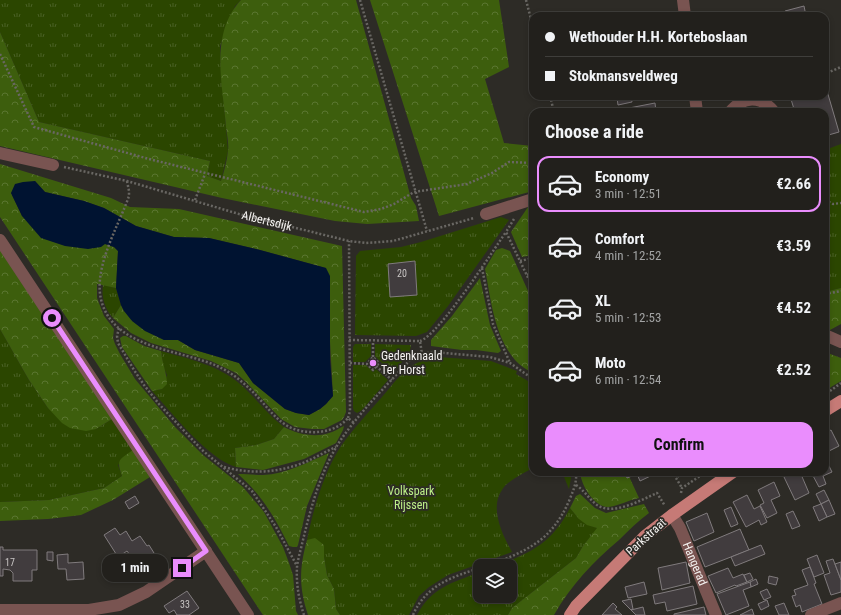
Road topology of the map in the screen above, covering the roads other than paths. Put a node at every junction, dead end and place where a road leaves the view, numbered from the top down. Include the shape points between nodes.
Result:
1 (683, 0) edge
2 (684, 12) edge
3 (748, 100) edge
4 (760, 100) edge
5 (734, 108) edge
6 (770, 108) edge
7 (0, 153) edge
8 (54, 165) road end
9 (528, 201) edge
10 (486, 214) road end
11 (0, 240) edge
12 (829, 337) edge
13 (841, 342) edge
14 (841, 401) edge
15 (829, 408) edge
16 (727, 476) edge
17 (672, 515) junction
18 (206, 551) junction
19 (841, 604) edge
20 (0, 610) edge
21 (248, 615) edge
22 (570, 615) edge
23 (716, 615) edge
24 (811, 615) edge

1 - 2 street
3 - 5 street
4 - 6 street
7 - 8 street
9 - 10 street
11 - 18 street
12 - 13 street
14 - 15 main road
16 - 17 main road, Parkstraat
17 - 22 main road, Parkstraat via 645,536
17 - 23 street, Hangerad via 680,528
18 - 20 street via 146,592 119,605 89,610
18 - 21 street
19 - 24 street

